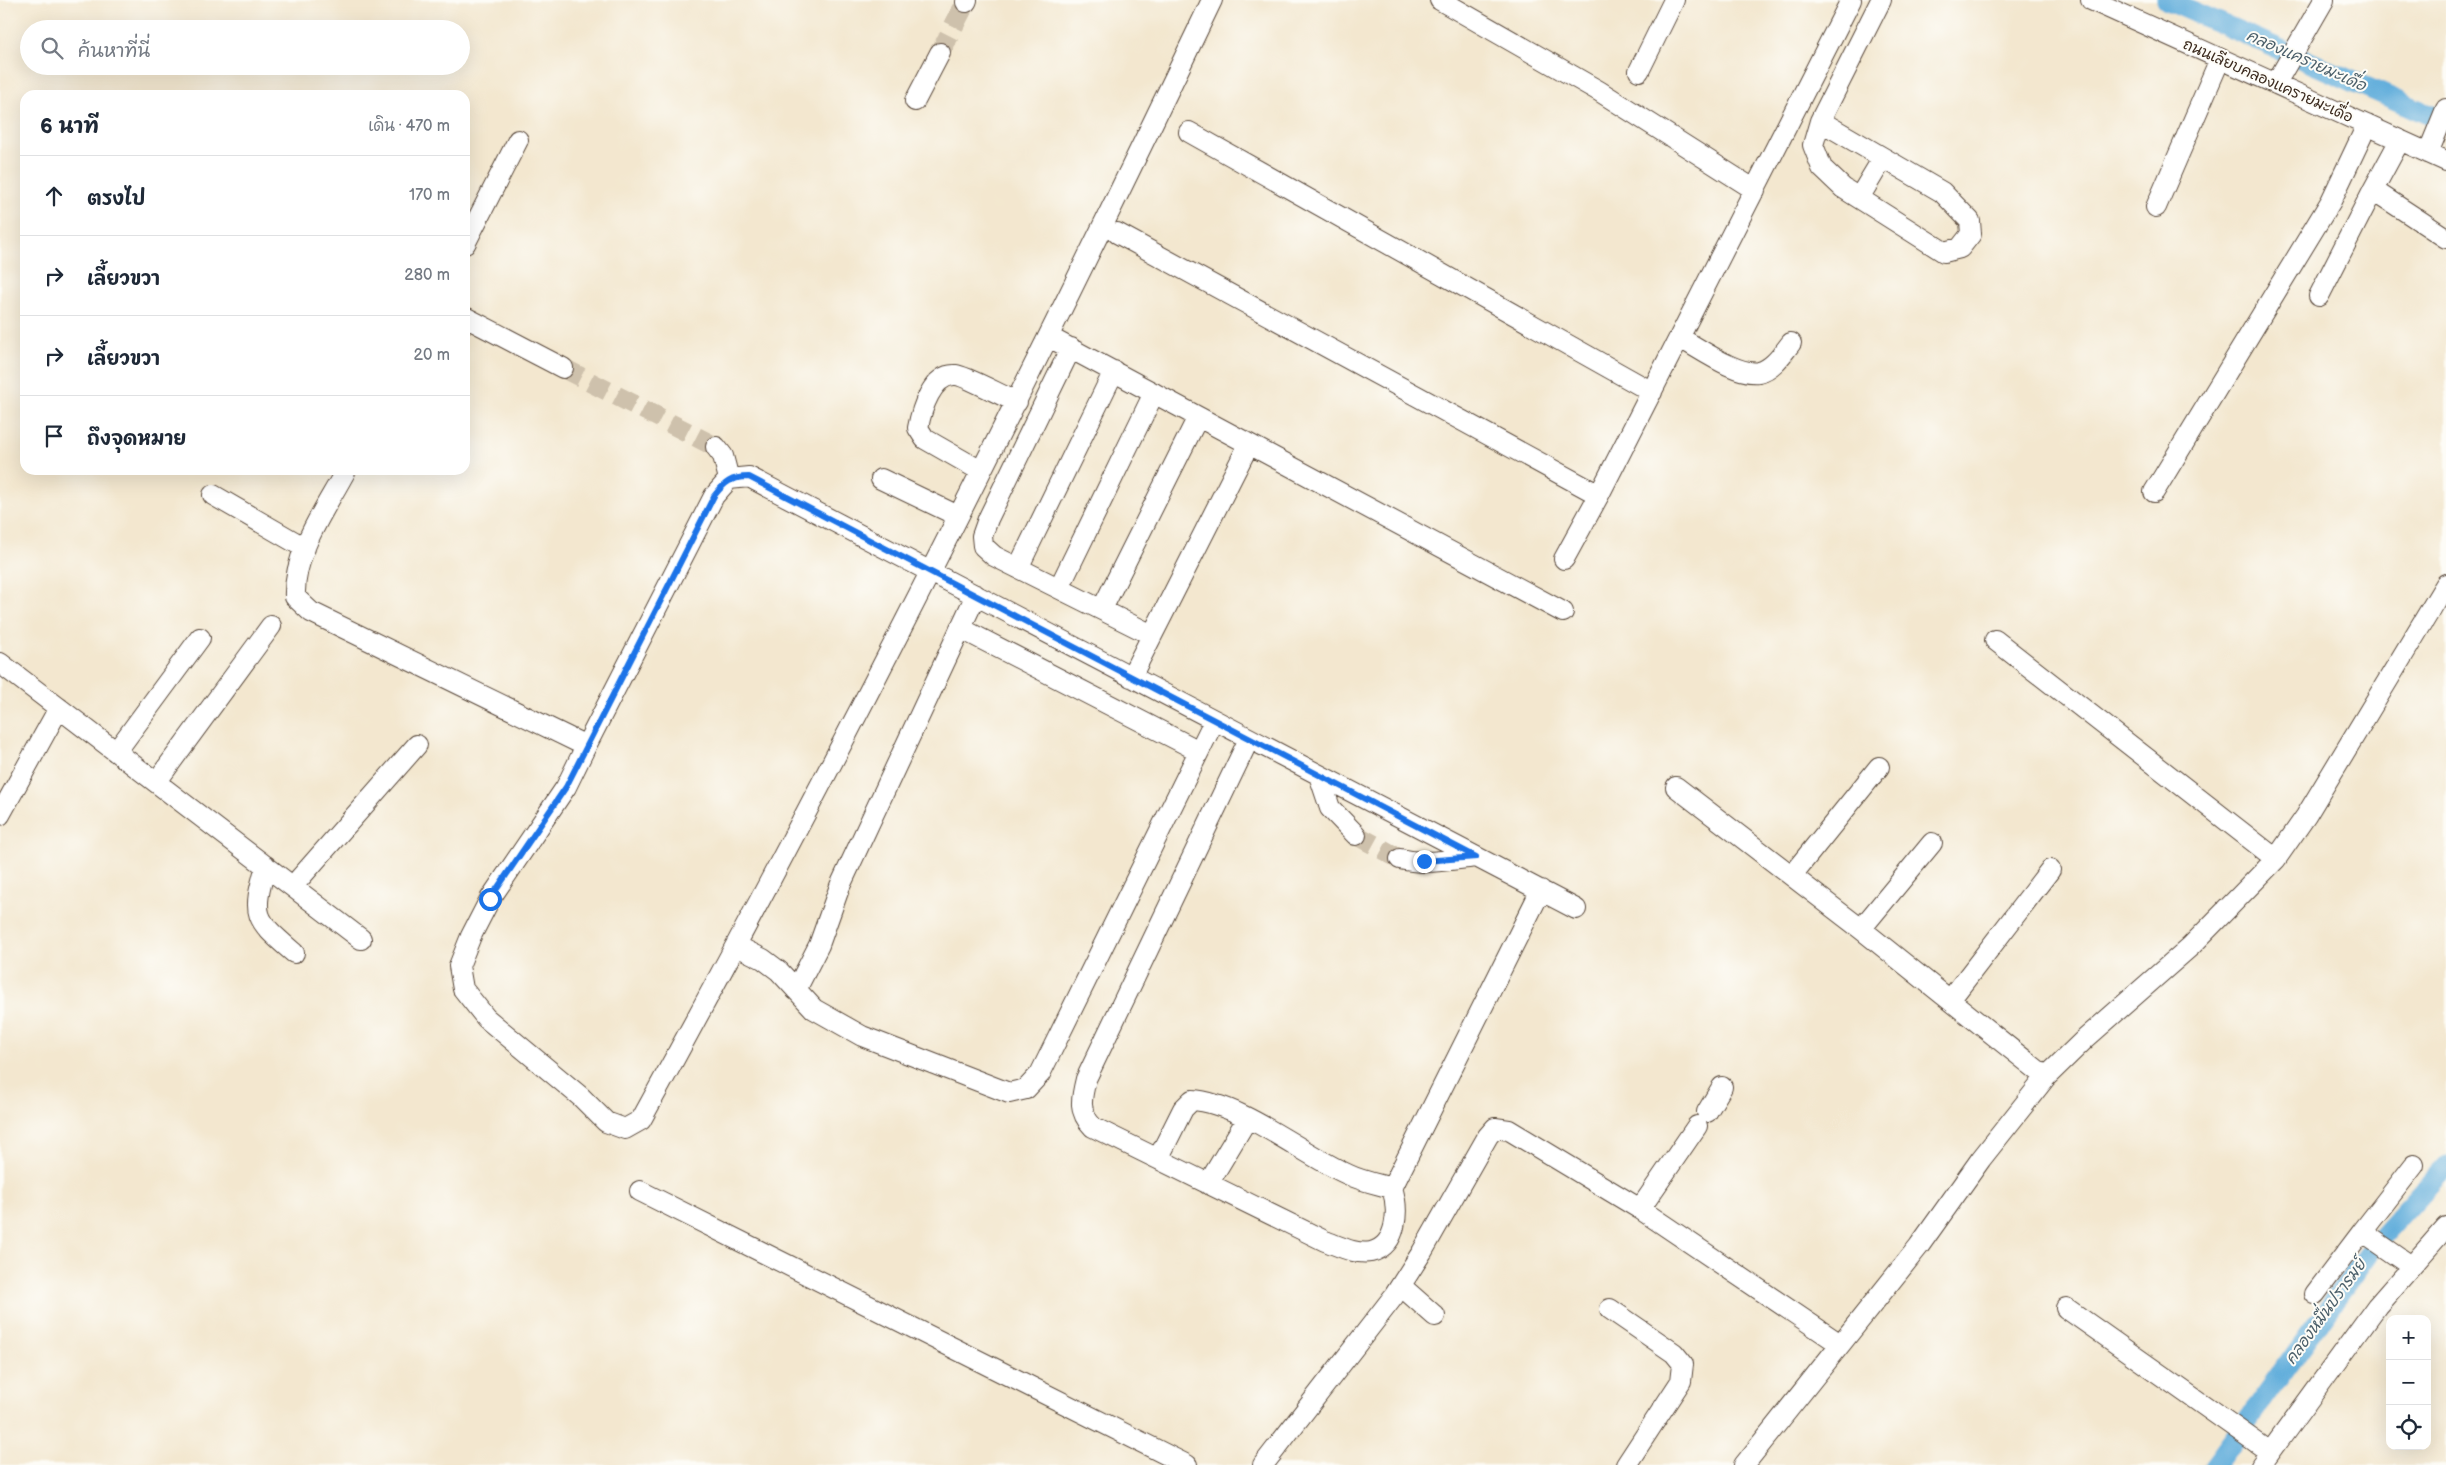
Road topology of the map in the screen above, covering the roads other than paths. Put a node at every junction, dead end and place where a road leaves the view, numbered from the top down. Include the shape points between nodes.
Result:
1 (1212, 0) edge
2 (1440, 0) edge
3 (1674, 0) edge
4 (1851, 0) edge
5 (1881, 0) edge
6 (2091, 0) edge
7 (2324, 0) edge
8 (940, 53) tunnel mouth
9 (2220, 59) junction
10 (2285, 66) junction
11 (1639, 71) dead end
12 (915, 101) dead end
13 (2445, 112) edge
14 (1820, 121) junction
15 (2367, 125) junction
16 (1189, 132) dead end
17 (518, 140) dead end
18 (2400, 140) junction
19 (2436, 150) edge
20 (1883, 158) junction
21 (1755, 190) junction
22 (2373, 190) junction
23 (1860, 198) junction
24 (2156, 208) dead end
25 (1117, 233) dead end
26 (470, 234) edge
27 (2446, 238) edge
28 (2319, 296) dead end
29 (470, 320) edge
30 (1050, 337) junction
31 (1680, 338) junction
32 (1791, 343) dead end
33 (1071, 348) junction
34 (563, 368) tunnel mouth
35 (1114, 372) junction
36 (1652, 392) junction
37 (1154, 393) junction
38 (1016, 402) junction
39 (1198, 417) junction
40 (1249, 444) junction
41 (716, 447) tunnel mouth
42 (981, 471) junction
43 (343, 475) edge
44 (729, 479) junction
45 (881, 479) dead end
46 (2154, 492) dead end
47 (213, 495) dead end
48 (1599, 495) junction
49 (958, 516) junction
50 (305, 548) junction
51 (1564, 559) dead end
52 (1018, 568) junction
53 (930, 571) junction
54 (2446, 584) edge
55 (1059, 588) junction
56 (976, 595) junction
57 (1102, 610) junction
58 (1563, 612) dead end
59 (271, 626) dead end
60 (960, 628) junction
61 (1152, 635) junction
62 (200, 638) dead end
63 (1995, 640) dead end
64 (0, 663) edge
65 (1131, 677) junction
66 (59, 708) junction
67 (1214, 721) junction
68 (1250, 739) junction
69 (417, 745) dead end
70 (586, 746) junction
71 (1199, 751) junction
72 (116, 752) junction
73 (1879, 768) dead end
74 (1319, 775) junction
75 (157, 782) junction
76 (1676, 787) dead end
77 (0, 815) edge
78 (1356, 835) tunnel mouth
79 (1932, 843) dead end
80 (1476, 857) junction
81 (1400, 859) tunnel mouth
82 (2276, 859) junction
83 (266, 866) junction
84 (2050, 870) dead end
85 (1792, 875) junction
86 (293, 886) junction
87 (1541, 890) junction
88 (1576, 909) dead end
89 (1861, 929) junction
90 (361, 939) dead end
91 (737, 946) junction
92 (294, 954) dead end
93 (796, 990) junction
94 (1950, 1000) junction
95 (2046, 1076) junction
96 (1722, 1087) dead end
97 (1247, 1119) junction
98 (1158, 1159) junction
99 (2414, 1165) dead end
100 (1208, 1184) junction
101 (1392, 1188) junction
102 (640, 1191) dead end
103 (1640, 1209) junction
104 (2446, 1227) edge
105 (2370, 1237) junction
106 (2403, 1261) junction
107 (1400, 1286) junction
108 (2315, 1294) dead end
109 (2066, 1308) dead end
110 (1610, 1309) dead end
111 (1436, 1316) dead end
112 (1840, 1344) junction
113 (2265, 1458) edge
114 (1747, 1464) edge
115 (1187, 1465) edge
116 (1264, 1465) edge
117 (1626, 1465) edge

1 - 30 street
2 - 21 street via 1599,91
3 - 11 street
4 - 21 street
5 - 14 street
6 - 9 street, ถนนเลียบคลองแครายมะเดื่อ
7 - 10 street
8 - 12 street
9 - 10 street, ถนนเลียบคลองแครายมะเดื่อ
9 - 24 street
10 - 15 street, ถนนเลียบคลองแครายมะเดื่อ
13 - 19 street
14 - 20 street
14 - 23 street via 1813,144 1822,168
15 - 18 street, ถนนเลียบคลองแครายมะเดื่อ
15 - 46 street via 2331,201
16 - 36 street
17 - 26 street
18 - 19 street, ถนนเลียบคลองแครายมะเดื่อ
18 - 22 street
20 - 23 street
20 - 23 street via 1942,192 1970,221 1971,234 1960,248 1944,252
21 - 31 street
22 - 27 street
22 - 28 street
25 - 48 street
29 - 34 street
30 - 33 street
30 - 38 street
31 - 32 street via 1737,369 1759,372 1772,365
31 - 36 street
33 - 35 street
33 - 52 street via 982,536 983,546 994,556
35 - 37 street
35 - 52 street
36 - 48 street
37 - 39 street
37 - 55 street
38 - 42 street
38 - 42 street via 956,375 945,376 936,383 918,428 925,440
39 - 40 street
39 - 57 street
40 - 58 street
40 - 61 street
41 - 44 street
42 - 49 street
43 - 50 street
44 - 53 street via 749,477
44 - 70 street via 714,496
45 - 49 street
47 - 50 street
48 - 51 street
49 - 53 street
50 - 70 street via 294,581 295,597 311,612
52 - 55 street
53 - 56 street
53 - 91 street
54 - 82 street via 2311,808
55 - 57 street
56 - 60 street
56 - 65 street
57 - 61 street
59 - 75 street
60 - 71 street
60 - 93 street via 840,886 820,945
61 - 65 street
62 - 72 street
63 - 82 street
64 - 66 street
65 - 67 street
66 - 72 street
66 - 77 street
67 - 68 street
67 - 71 street
68 - 74 street
68 - 98 street via 1086,1079 1082,1096 1083,1117 1094,1127
69 - 86 street
70 - 91 street via 566,787 490,899 471,936 459,966 464,989 486,1018 519,1047 581,1097 606,1122 625,1129 641,1120
71 - 93 street via 1040,1074 1026,1089 1009,1093 862,1036 814,1009
72 - 75 street
73 - 85 street
74 - 78 street via 1330,808
74 - 80 street
75 - 83 street
76 - 85 street
79 - 89 street
80 - 81 street via 1441,861
80 - 87 street
82 - 95 street via 2191,946
83 - 86 street
83 - 92 street via 257,895 257,913 268,930
84 - 94 street
85 - 89 street
86 - 90 street
87 - 88 street
87 - 101 street
89 - 94 street
91 - 93 street via 763,959
94 - 95 street
95 - 112 street via 1919,1246
96 - 103 street
97 - 98 street via 1213,1104 1192,1100 1183,1109
97 - 100 street
97 - 101 street via 1346,1174
98 - 100 street
99 - 105 street
100 - 101 street via 1354,1252 1372,1252 1389,1240 1396,1216
102 - 115 street
103 - 107 street via 1509,1130 1495,1128
103 - 112 street
104 - 106 street
105 - 106 street
105 - 108 street
106 - 113 street via 2377,1306
107 - 111 street
107 - 116 street
109 - 113 street via 2242,1433
110 - 117 street via 1674,1353 1683,1364 1682,1381
112 - 114 street

